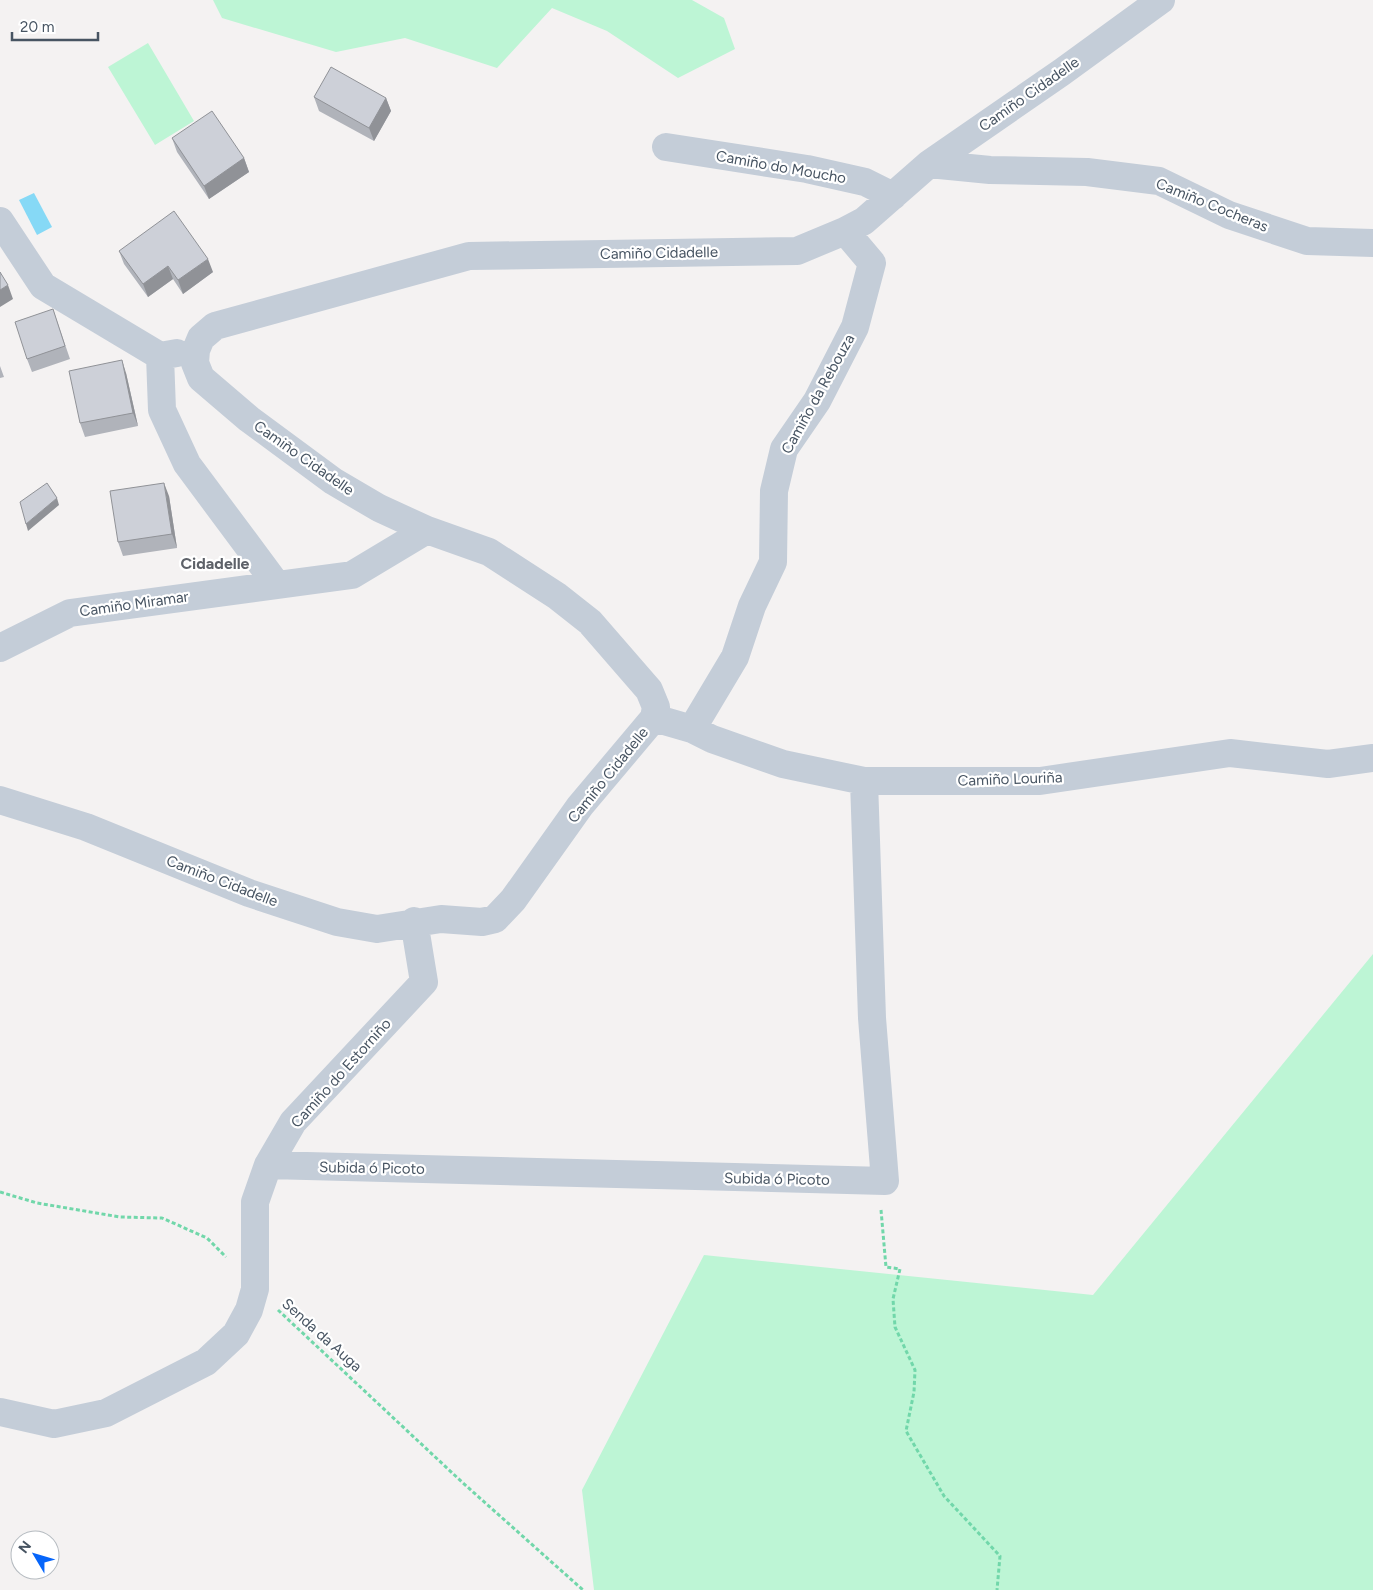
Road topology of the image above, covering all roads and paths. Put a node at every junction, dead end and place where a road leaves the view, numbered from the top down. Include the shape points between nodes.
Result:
1 (1161, 0) edge
2 (666, 148) dead end
3 (929, 164) junction
4 (893, 196) junction
5 (0, 221) edge
6 (845, 231) junction
7 (1373, 243) edge
8 (196, 350) junction
9 (160, 356) junction
10 (427, 530) junction
11 (277, 585) junction
12 (0, 648) edge
13 (654, 718) junction
14 (692, 729) junction
15 (1373, 758) edge
16 (864, 781) junction
17 (0, 800) edge
18 (414, 921) junction
19 (268, 1166) junction
20 (878, 1181) junction
21 (0, 1192) edge
22 (255, 1289) junction
23 (0, 1413) edge
24 (583, 1590) edge
25 (997, 1590) edge

1 - 3 street, Camiño Cidadelle
2 - 4 street, Camiño do Moucho via 816,171 865,182
3 - 4 street, Camiño Cidadelle
3 - 7 street, Camiño Cocheras via 990,170 1088,172 1159,181 1229,215 1307,241
4 - 6 street, Camiño Cidadelle via 864,221
5 - 9 street via 42,286
6 - 8 street, Camiño Cidadelle via 797,251 469,256 215,326 201,338
6 - 14 street, Camiño da Rebouza via 872,263 856,327 817,401 784,449 774,491 773,562 752,606 736,657
8 - 9 street
8 - 10 street, Camiño Cidadelle via 194,363 201,378 249,419 333,481 379,508
9 - 11 street via 162,410 187,464
10 - 11 street, Camiño Miramar via 352,575
10 - 13 street, Camiño Cidadelle via 489,552 557,596 590,622 649,690 656,707
11 - 12 street, Camiño Miramar via 70,613
13 - 14 street, Camiño Louriña
13 - 18 street, Camiño Cidadelle via 580,806 513,900 495,919 482,922
14 - 16 street, Camiño Louriña via 783,764
15 - 16 street, Camiño Louriña via 1328,764 1230,753 1040,781
16 - 20 street via 872,1018 885,1181
17 - 18 street, Camiño Cidadelle via 86,827 249,894 337,922 377,929
18 - 19 street, Camiño do Estorniño via 424,982 293,1122
19 - 20 street, Subida ó Picoto
19 - 22 street, Camiño do Estorniño via 255,1202
20 - 25 path via 886,1267 900,1270 893,1299 895,1327 915,1370 906,1431 944,1496 1000,1556
21 - 22 path, Senda da Auga via 37,1203 120,1217 162,1218 207,1238
22 - 23 street, Camiño do Estorniño via 249,1310 236,1334 206,1362 106,1414 54,1424
22 - 24 path, Senda da Auga

